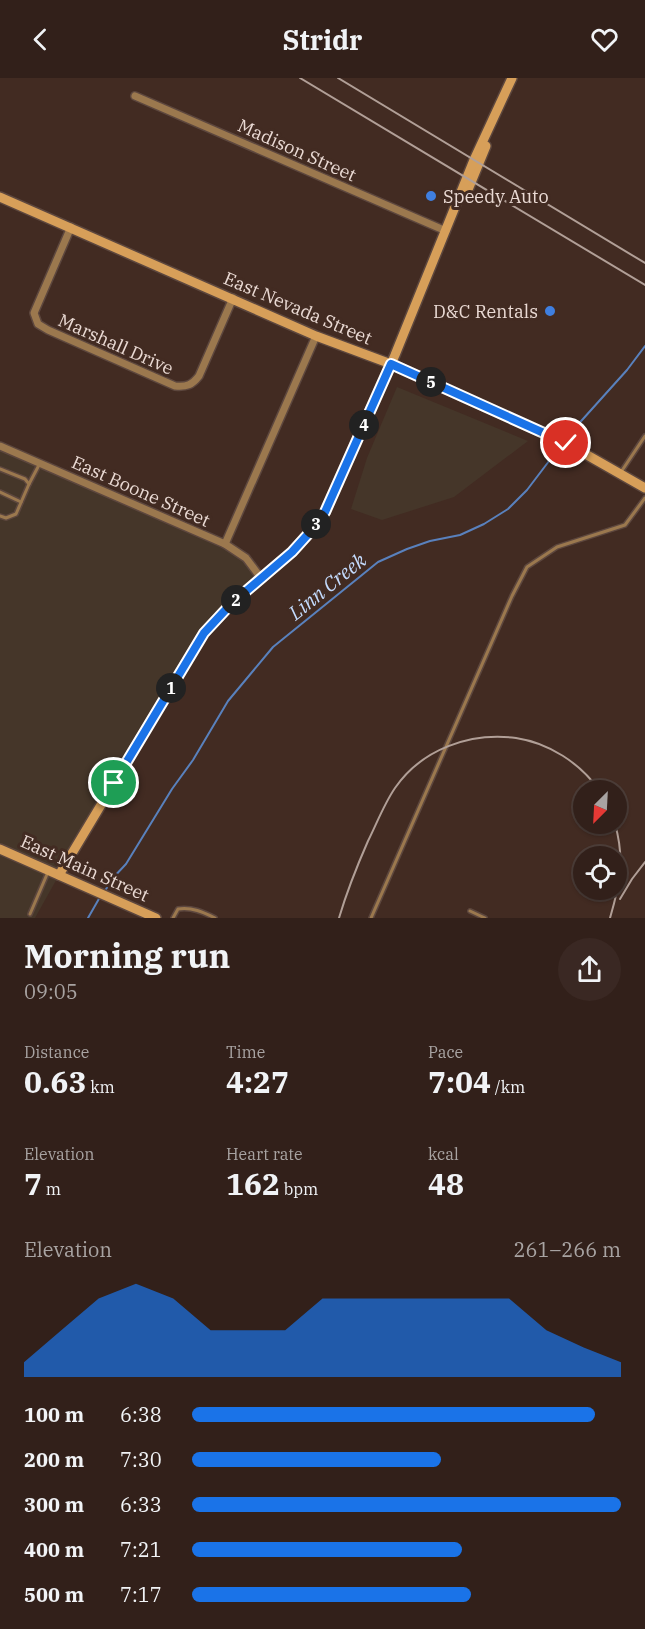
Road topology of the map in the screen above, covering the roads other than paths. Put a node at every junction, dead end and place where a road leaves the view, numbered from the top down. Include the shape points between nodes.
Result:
1 (512, 78) edge
2 (135, 96) dead end
3 (0, 197) edge
4 (70, 227) junction
5 (446, 231) junction
6 (233, 298) junction
7 (316, 336) junction
8 (391, 364) junction
9 (645, 436) edge
10 (0, 446) edge
11 (39, 463) junction
12 (0, 469) edge
13 (619, 474) junction
14 (29, 484) junction
15 (645, 488) edge
16 (0, 492) edge
17 (645, 498) edge
18 (21, 502) junction
19 (0, 516) edge
20 (225, 544) junction
21 (261, 578) junction
22 (0, 849) edge
23 (49, 870) junction
24 (63, 877) junction
25 (470, 911) dead end
26 (30, 914) dead end
27 (156, 918) edge
28 (173, 918) edge
29 (215, 918) edge
30 (371, 918) edge
31 (484, 918) edge

1 - 5 main road
2 - 5 street, Madison Street
3 - 4 main road, East Nevada Street
4 - 6 main road, East Nevada Street
4 - 6 street, Marshall Drive via 34,313 38,324 90,349 175,386 193,384
5 - 8 main road
6 - 7 main road, East Nevada Street
7 - 8 main road, East Nevada Street
7 - 20 street
8 - 13 main road, East Nevada Street via 566,443
8 - 21 main road via 325,512 292,552
9 - 13 lane
10 - 11 street, East Boone Street
11 - 14 lane
11 - 20 street, East Boone Street
12 - 14 lane
13 - 15 main road, East Nevada Street
14 - 18 lane
16 - 18 lane
17 - 30 lane via 625,525 557,547 527,567
18 - 19 lane via 16,514
20 - 21 street, East Boone Street via 246,558
21 - 24 main road via 204,633
22 - 23 main road, East Main Street
23 - 24 main road, East Main Street
23 - 26 lane
24 - 27 main road, East Main Street
25 - 31 lane
28 - 29 lane via 178,909 188,908

